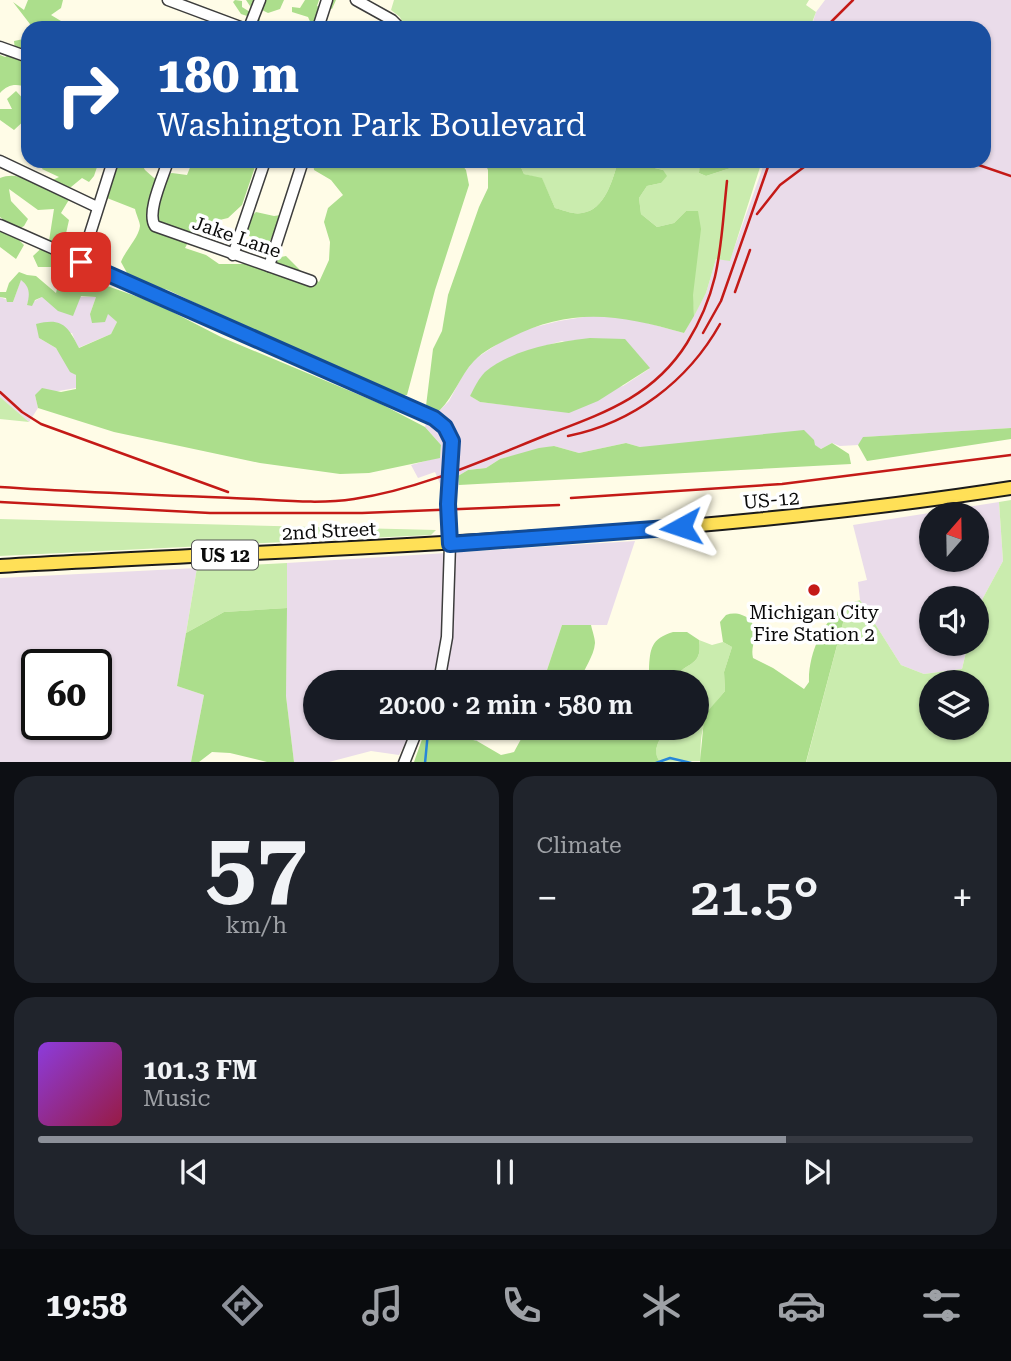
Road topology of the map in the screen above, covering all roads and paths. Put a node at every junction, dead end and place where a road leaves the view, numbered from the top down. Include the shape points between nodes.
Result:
1 (168, 0) edge
2 (260, 0) edge
3 (327, 0) edge
4 (356, 0) edge
5 (217, 21) edge
6 (252, 21) edge
7 (320, 21) edge
8 (393, 21) edge
9 (0, 47) edge
10 (21, 54) edge
11 (0, 161) edge
12 (111, 168) edge
13 (166, 168) edge
14 (263, 168) edge
15 (301, 168) edge
16 (97, 207) junction
17 (0, 225) edge
18 (233, 255) junction
19 (81, 262) junction
20 (269, 266) junction
21 (311, 281) dead end
22 (1011, 488) edge
23 (450, 544) junction
24 (0, 566) edge
25 (441, 670) edge
26 (413, 740) edge
27 (404, 762) edge

1 - 5 street
2 - 6 street
3 - 7 street
4 - 8 street
9 - 10 street
11 - 16 street
12 - 16 street
13 - 18 street, Jake Lane via 152,211 153,224
14 - 18 street
15 - 20 street
16 - 19 street
17 - 19 street
18 - 20 street, Jake Lane
19 - 23 street via 434,418 452,441
20 - 21 street, Jake Lane
22 - 23 main road, US-12 / US 12 via 790,518
23 - 24 main road, 2nd Street / US 12
23 - 25 street via 447,637
26 - 27 street

